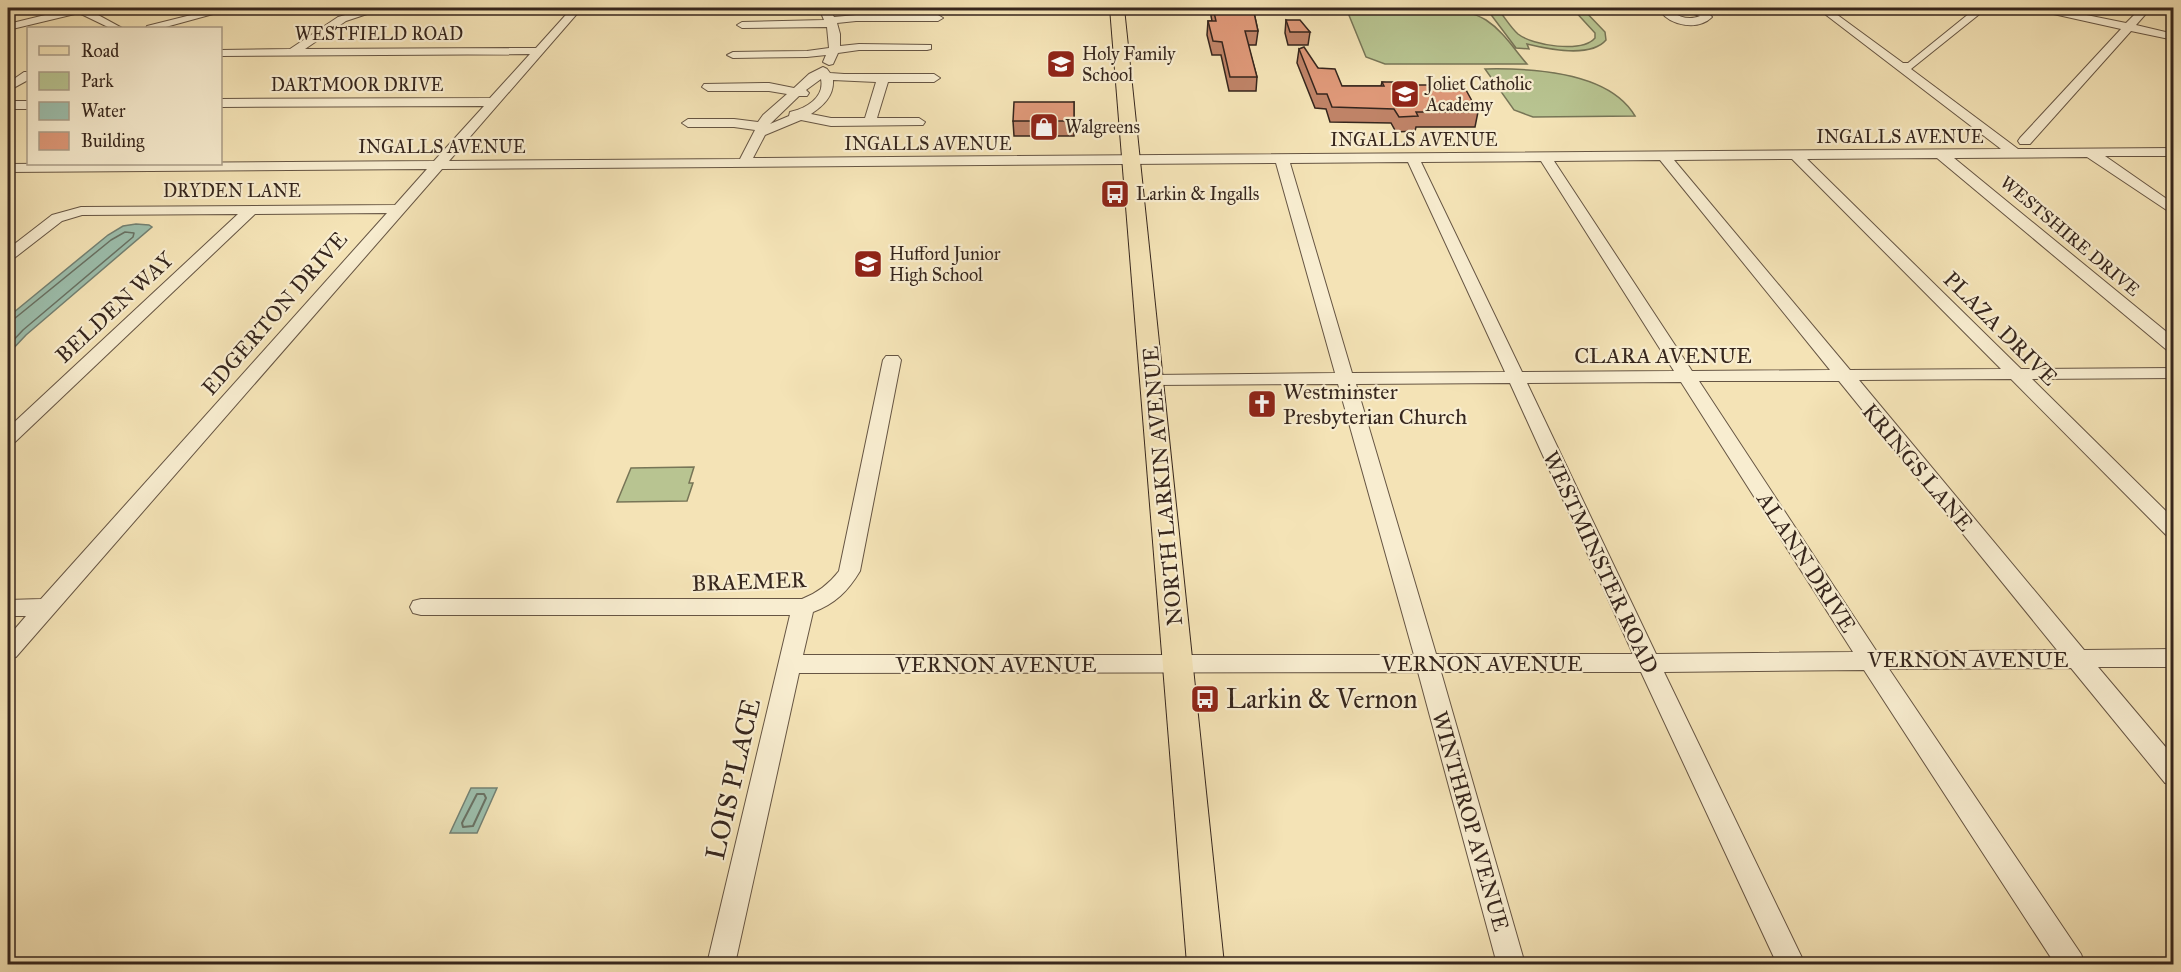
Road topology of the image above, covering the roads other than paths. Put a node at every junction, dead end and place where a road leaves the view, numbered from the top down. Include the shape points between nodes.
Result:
1 (83, 8) edge
2 (230, 8) edge
3 (380, 8) edge
4 (440, 8) edge
5 (462, 8) edge
6 (577, 8) edge
7 (824, 8) edge
8 (1117, 8) edge
9 (1668, 8) edge
10 (1685, 8) edge
11 (1822, 8) edge
12 (1982, 8) edge
13 (2040, 8) edge
14 (2146, 8) edge
15 (938, 18) dead end
16 (831, 22) junction
17 (742, 25) dead end
18 (2127, 26) junction
19 (8, 27) edge
20 (115, 27) edge
21 (155, 27) edge
22 (2174, 37) edge
23 (927, 47) dead end
24 (835, 50) junction
25 (538, 51) junction
26 (293, 52) junction
27 (222, 53) edge
28 (733, 55) dead end
29 (1900, 68) junction
30 (822, 74) junction
31 (27, 76) edge
32 (883, 78) junction
33 (934, 78) dead end
34 (708, 87) dead end
35 (8, 88) edge
36 (796, 92) junction
37 (824, 96) junction
38 (493, 102) junction
39 (222, 104) edge
40 (8, 105) edge
41 (27, 105) edge
42 (773, 111) junction
43 (800, 117) junction
44 (870, 122) junction
45 (919, 122) dead end
46 (688, 123) dead end
47 (764, 129) junction
48 (2025, 141) dead end
49 (2174, 152) edge
50 (2091, 153) junction
51 (1941, 154) junction
52 (2016, 154) junction
53 (1796, 155) junction
54 (1664, 156) junction
55 (1545, 157) junction
56 (1413, 158) junction
57 (1282, 159) junction
58 (1132, 160) junction
59 (744, 163) junction
60 (436, 165) junction
61 (8, 168) edge
62 (397, 209) junction
63 (250, 210) junction
64 (2174, 211) edge
65 (8, 256) edge
66 (2174, 347) edge
67 (892, 360) dead end
68 (2174, 373) edge
69 (2016, 375) junction
70 (1843, 376) junction
71 (1689, 378) junction
72 (1517, 379) junction
73 (1152, 380) junction
74 (1344, 380) junction
75 (8, 438) edge
76 (2174, 531) edge
77 (47, 607) junction
78 (421, 607) dead end
79 (803, 607) junction
80 (8, 608) edge
81 (8, 651) edge
82 (2174, 657) edge
83 (2078, 659) junction
84 (1870, 660) junction
85 (1427, 662) junction
86 (1178, 663) junction
87 (1648, 663) junction
88 (791, 664) junction
89 (2174, 776) edge
90 (721, 964) edge
91 (1206, 964) edge
92 (1511, 964) edge
93 (1791, 964) edge
94 (2071, 964) edge

1 - 19 street
1 - 20 street
2 - 21 street
3 - 26 street via 342,19
4 - 5 street
6 - 25 street, EDGERTON DRIVE
7 - 16 street
8 - 58 main road, NORTH LARKIN AVENUE
9 - 10 street via 1666,14 1681,20 1701,21 1707,17
11 - 29 street
12 - 29 street via 1911,66
13 - 18 street
14 - 18 street
15 - 16 street via 856,18
16 - 17 street
16 - 24 street via 836,32
18 - 22 street
18 - 48 street
23 - 24 street
24 - 28 street
24 - 30 street
25 - 26 street, WESTFIELD ROAD
25 - 38 street, EDGERTON DRIVE
26 - 27 street, WESTFIELD ROAD
29 - 52 street
30 - 32 street
30 - 36 street
30 - 37 street via 827,89
31 - 35 street
32 - 33 street
32 - 44 street
34 - 36 street via 770,87
36 - 37 street
36 - 42 street
37 - 43 street
38 - 39 street, DARTMOOR DRIVE
38 - 60 street, EDGERTON DRIVE
40 - 41 street
42 - 43 street
42 - 47 street
43 - 44 street
43 - 47 street
44 - 45 street
46 - 47 street via 734,123
47 - 59 street
49 - 50 street, INGALLS AVENUE
50 - 52 street, INGALLS AVENUE
50 - 64 street
51 - 52 street, INGALLS AVENUE
51 - 53 street, INGALLS AVENUE
51 - 66 street, WESTSHIRE DRIVE
53 - 54 street, INGALLS AVENUE
53 - 69 street, PLAZA DRIVE
54 - 55 street, INGALLS AVENUE
54 - 70 street, KRINGS LANE
55 - 56 street, INGALLS AVENUE
55 - 71 street, ALANN DRIVE
56 - 57 street, INGALLS AVENUE
56 - 72 street, WESTMINSTER ROAD
57 - 58 street, INGALLS AVENUE
57 - 74 street, WINTHROP AVENUE
58 - 59 street, INGALLS AVENUE
58 - 73 main road, NORTH LARKIN AVENUE
59 - 60 street, INGALLS AVENUE
60 - 61 street, INGALLS AVENUE
60 - 62 street, EDGERTON DRIVE
62 - 63 street, DRYDEN LANE
62 - 77 street, EDGERTON DRIVE
63 - 65 street, DRYDEN LANE via 69,214 57,218
63 - 75 street, BELDEN WAY
67 - 79 street, BRAEMER via 849,571 843,582 820,602
68 - 69 street, CLARA AVENUE
69 - 70 street, CLARA AVENUE
69 - 76 street, PLAZA DRIVE
70 - 71 street, CLARA AVENUE
70 - 83 street, KRINGS LANE
71 - 72 street, CLARA AVENUE
71 - 84 street, ALANN DRIVE
72 - 74 street, CLARA AVENUE
72 - 87 street, WESTMINSTER ROAD
73 - 74 street, CLARA AVENUE
73 - 86 main road, NORTH LARKIN AVENUE
74 - 85 street, WINTHROP AVENUE
77 - 80 street
77 - 81 street, EDGERTON DRIVE
78 - 79 street, BRAEMER
79 - 88 street, LOIS PLACE
82 - 83 street, VERNON AVENUE
83 - 84 street, VERNON AVENUE
83 - 89 street, KRINGS LANE
84 - 87 street, VERNON AVENUE
84 - 94 street, ALANN DRIVE
85 - 86 street, VERNON AVENUE
85 - 87 street, VERNON AVENUE
85 - 92 street, WINTHROP AVENUE
86 - 88 street, VERNON AVENUE
86 - 91 main road, NORTH LARKIN AVENUE
87 - 93 street, WESTMINSTER ROAD
88 - 90 street, LOIS PLACE

